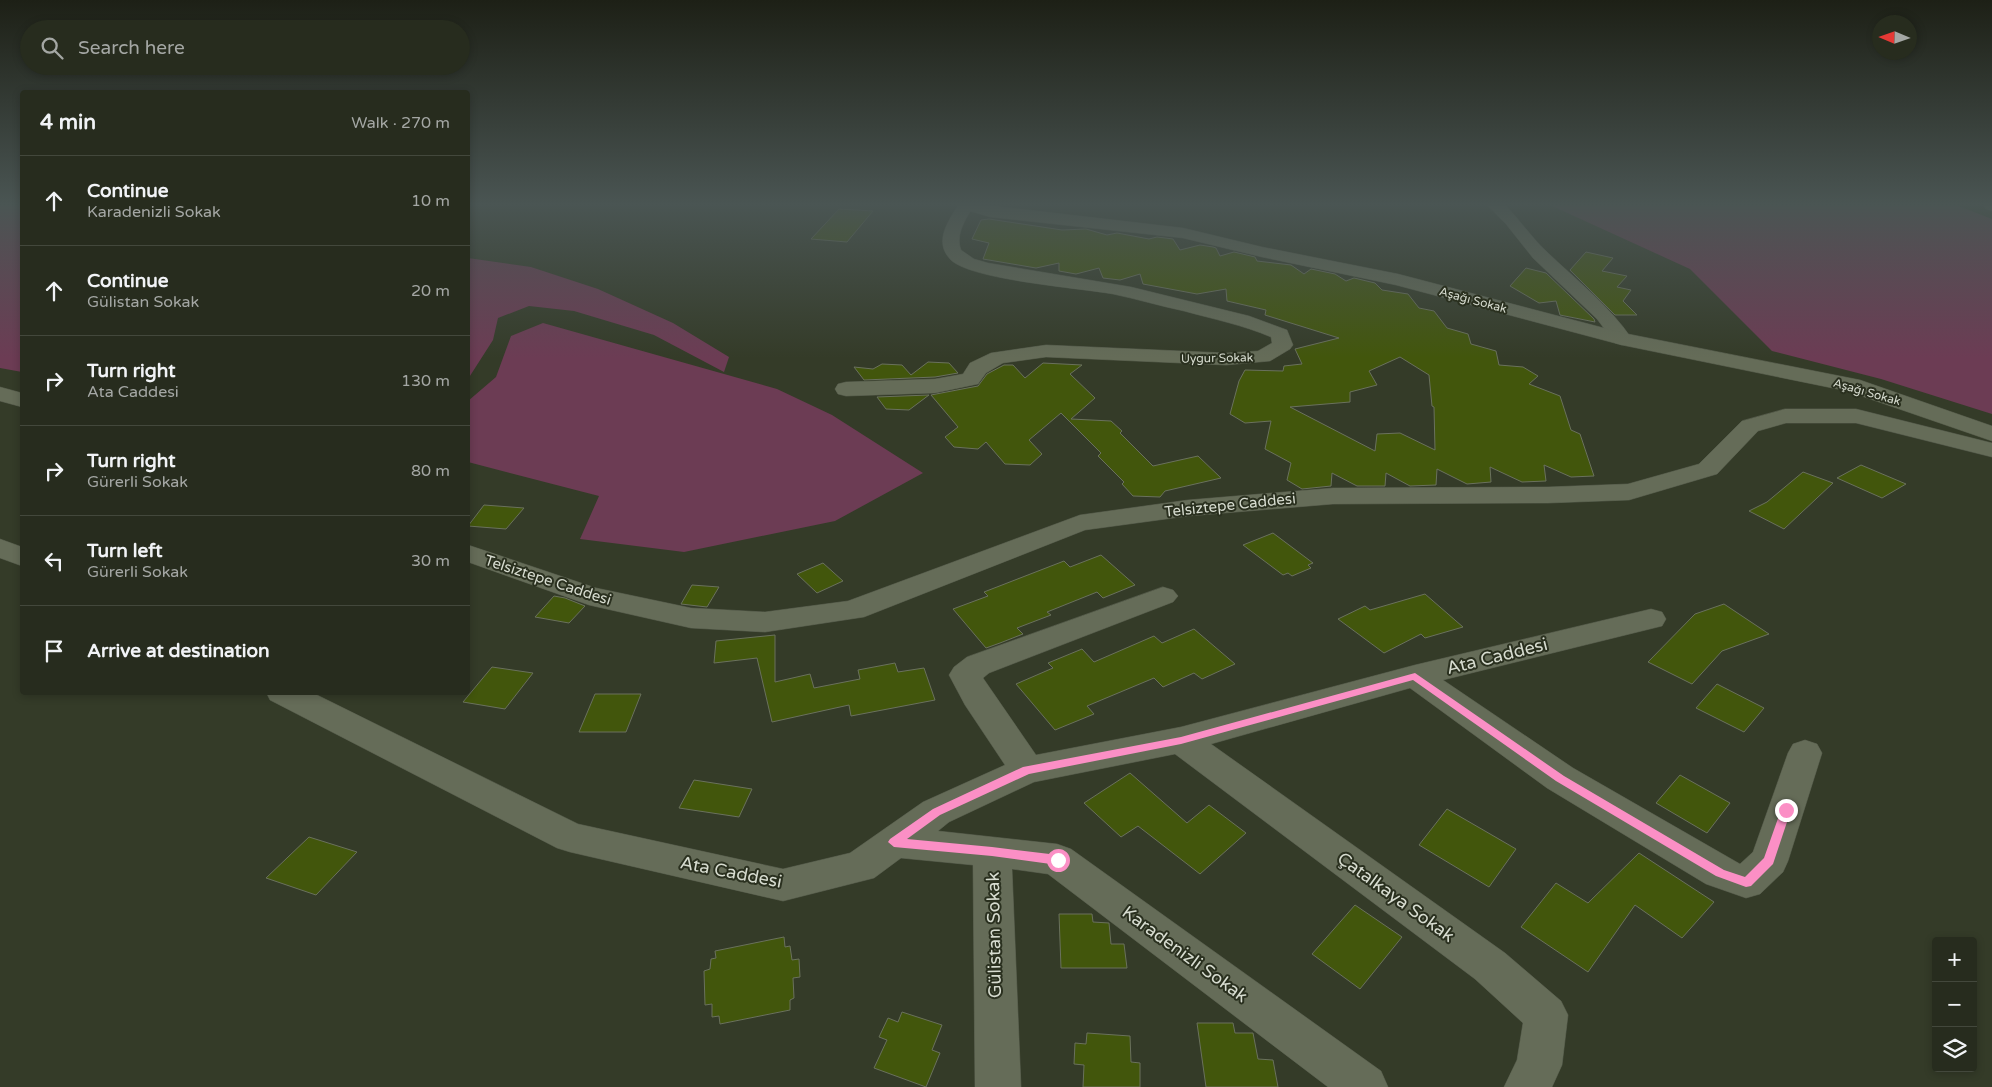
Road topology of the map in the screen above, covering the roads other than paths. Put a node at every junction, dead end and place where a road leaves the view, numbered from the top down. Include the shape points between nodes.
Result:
1 (956, 256) edge
2 (1282, 256) edge
3 (1541, 256) edge
4 (1622, 339) junction
5 (846, 389) dead end
6 (0, 394) edge
7 (20, 399) edge
8 (1992, 434) edge
9 (1992, 450) edge
10 (0, 547) edge
11 (470, 554) edge
12 (20, 557) edge
13 (1163, 596) dead end
14 (1651, 619) dead end
15 (1415, 676) junction
16 (288, 695) edge
17 (1181, 740) junction
18 (1805, 753) dead end
19 (1027, 770) junction
20 (894, 842) junction
21 (992, 851) junction
22 (998, 1087) edge
23 (1365, 1087) edge
24 (1527, 1087) edge

1 - 5 street, Uygur Sokak via 973,265 1104,287 1244,320 1280,334 1283,345 1263,357 1196,360 1046,351 998,356 978,368 970,380 944,385
2 - 4 street, Aşağı Sokak via 1398,280
3 - 4 street via 1604,315
4 - 8 street, Aşağı Sokak via 1852,385
6 - 7 street
9 - 11 street, Telsiztepe Caddesi via 1856,416 1785,416 1750,426 1708,469 1629,492 1333,496 1188,508 1080,523 853,610 765,622 691,618 589,596
10 - 12 street
13 - 19 street via 978,665 965,676
14 - 15 street, Ata Caddesi
15 - 17 street, Ata Caddesi
15 - 18 street via 1560,778 1720,873 1746,882 1769,860
16 - 20 street, Ata Caddesi via 570,838 783,885 860,867
17 - 19 street, Ata Caddesi
17 - 24 street, Çatalkaya Sokak via 1490,966 1546,1015 1539,1065
19 - 20 street, Ata Caddesi via 936,812
20 - 21 street, Gülistan Sokak
21 - 22 street, Gülistan Sokak
21 - 23 street, Karadenizli Sokak via 1058,860

